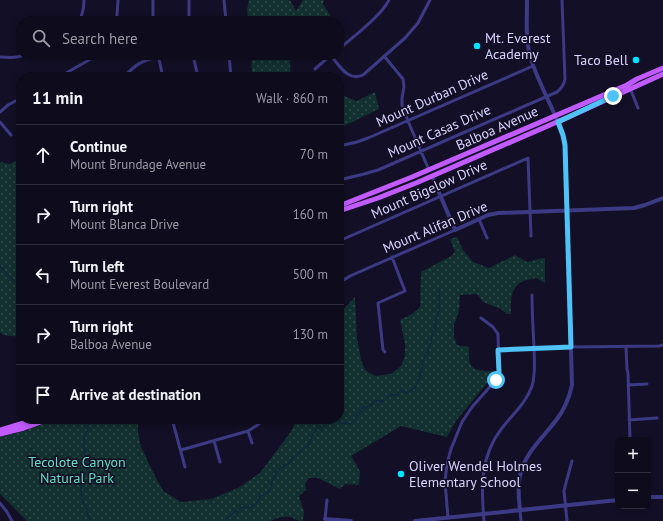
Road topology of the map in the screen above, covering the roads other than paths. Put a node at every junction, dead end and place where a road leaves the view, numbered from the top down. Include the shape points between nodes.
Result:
1 (84, 0) edge
2 (118, 0) edge
3 (153, 0) edge
4 (189, 0) edge
5 (224, 0) edge
6 (389, 0) edge
7 (430, 0) edge
8 (527, 0) edge
9 (562, 0) edge
10 (82, 16) edge
11 (118, 16) edge
12 (153, 16) edge
13 (189, 16) edge
14 (226, 16) edge
15 (344, 45) edge
16 (384, 56) junction
17 (0, 57) edge
18 (16, 58) edge
19 (89, 60) edge
20 (146, 60) edge
21 (159, 60) edge
22 (194, 60) edge
23 (229, 60) edge
24 (325, 60) edge
25 (335, 60) edge
26 (533, 66) junction
27 (663, 68) edge
28 (315, 69) dead end
29 (67, 72) edge
30 (128, 72) edge
31 (162, 72) edge
32 (197, 72) edge
33 (231, 72) edge
34 (663, 74) edge
35 (628, 87) junction
36 (546, 96) junction
37 (16, 101) edge
38 (638, 108) dead end
39 (0, 112) edge
40 (555, 116) junction
41 (408, 121) junction
42 (0, 122) edge
43 (558, 122) junction
44 (11, 135) dead end
45 (344, 145) edge
46 (421, 152) junction
47 (438, 166) junction
48 (429, 170) junction
49 (432, 176) junction
50 (344, 179) edge
51 (416, 183) junction
52 (440, 197) junction
53 (663, 198) edge
54 (344, 204) edge
55 (344, 209) edge
56 (530, 211) junction
57 (567, 211) junction
58 (479, 219) junction
59 (455, 230) junction
60 (530, 236) dead end
61 (487, 238) dead end
62 (344, 239) edge
63 (392, 257) junction
64 (344, 280) edge
65 (532, 295) dead end
66 (481, 318) dead end
67 (663, 345) edge
68 (571, 347) junction
69 (626, 347) junction
70 (534, 349) junction
71 (498, 350) junction
72 (385, 352) dead end
73 (647, 384) dead end
74 (628, 385) junction
75 (657, 418) dead end
76 (629, 420) junction
77 (17, 424) edge
78 (22, 424) edge
79 (35, 424) edge
80 (173, 424) edge
81 (258, 424) edge
82 (0, 426) edge
83 (0, 430) edge
84 (248, 430) junction
85 (0, 434) edge
86 (630, 437) edge
87 (214, 441) junction
88 (252, 443) dead end
89 (181, 450) junction
90 (572, 461) dead end
91 (220, 462) dead end
92 (185, 467) dead end
93 (651, 497) edge
94 (663, 497) edge
95 (327, 500) dead end
96 (615, 500) edge
97 (0, 503) edge
98 (565, 506) junction
99 (520, 510) junction
100 (483, 514) junction
101 (325, 518) joint
102 (448, 518) junction
103 (12, 521) edge
104 (351, 521) edge
105 (415, 521) edge
106 (484, 521) edge
107 (521, 521) edge
108 (567, 521) edge

1 - 10 street
2 - 11 street
3 - 12 street
4 - 13 street
5 - 14 street
6 - 15 street via 364,28
7 - 16 street via 413,29
8 - 26 street via 528,43
9 - 36 street, Mount Casas Drive via 565,80 562,88
16 - 25 street via 363,75 356,77 346,74
16 - 41 street via 403,78 402,105
17 - 18 street
19 - 29 street
20 - 30 street
21 - 31 street
22 - 32 street
23 - 33 street
24 - 28 street
26 - 36 street
26 - 41 street, Mount Durban Drive
27 - 35 main road, Balboa Avenue via 637,79
34 - 35 main road, Balboa Avenue
35 - 38 street
35 - 40 main road, Balboa Avenue
35 - 43 main road, Balboa Avenue
36 - 40 street
36 - 46 street, Mount Casas Drive
37 - 39 street
40 - 43 street
40 - 47 main road, Balboa Avenue
41 - 45 street, Mount Durban Drive
41 - 46 street
42 - 44 street
43 - 49 main road, Balboa Avenue
43 - 57 street via 565,145
46 - 48 street
46 - 50 street, Mount Casas Drive via 378,170
47 - 48 main road, Balboa Avenue
47 - 49 main road
48 - 51 main road via 425,177
48 - 54 main road, Balboa Avenue
49 - 51 main road, Balboa Avenue
49 - 52 street
51 - 55 main road, Balboa Avenue
52 - 56 street, Mount Bigelow Drive via 528,158
52 - 59 street
52 - 62 street, Mount Bigelow Drive
53 - 57 street, Mount Alifan Drive via 634,208
56 - 57 street, Mount Alifan Drive
56 - 58 street, Mount Alifan Drive via 498,213
56 - 60 street
57 - 68 street
58 - 59 street, Mount Alifan Drive
58 - 61 street
59 - 63 street, Mount Alifan Drive
63 - 64 street, Mount Alifan Drive
63 - 72 street via 405,291 378,303
65 - 70 street
66 - 71 street via 497,331
67 - 69 street
68 - 69 street
68 - 70 street
68 - 99 street via 572,385 569,398 558,419 524,461 518,486
69 - 74 street
70 - 71 street
70 - 100 street via 532,386 521,407 494,439 484,464
71 - 102 street via 499,372 496,380 462,422 451,449 445,480
73 - 74 street
74 - 76 street
75 - 76 street
76 - 86 street
77 - 82 main road
78 - 83 main road
79 - 85 main road
80 - 89 street
81 - 84 street
84 - 87 street
84 - 88 street
87 - 89 street
87 - 91 street
89 - 92 street
90 - 98 street via 564,491
93 - 94 street
95 - 101 street
96 - 98 street
97 - 103 street
98 - 99 street
98 - 108 street
99 - 100 street
99 - 107 street
100 - 102 street
100 - 106 street
101 - 104 street
102 - 105 street

